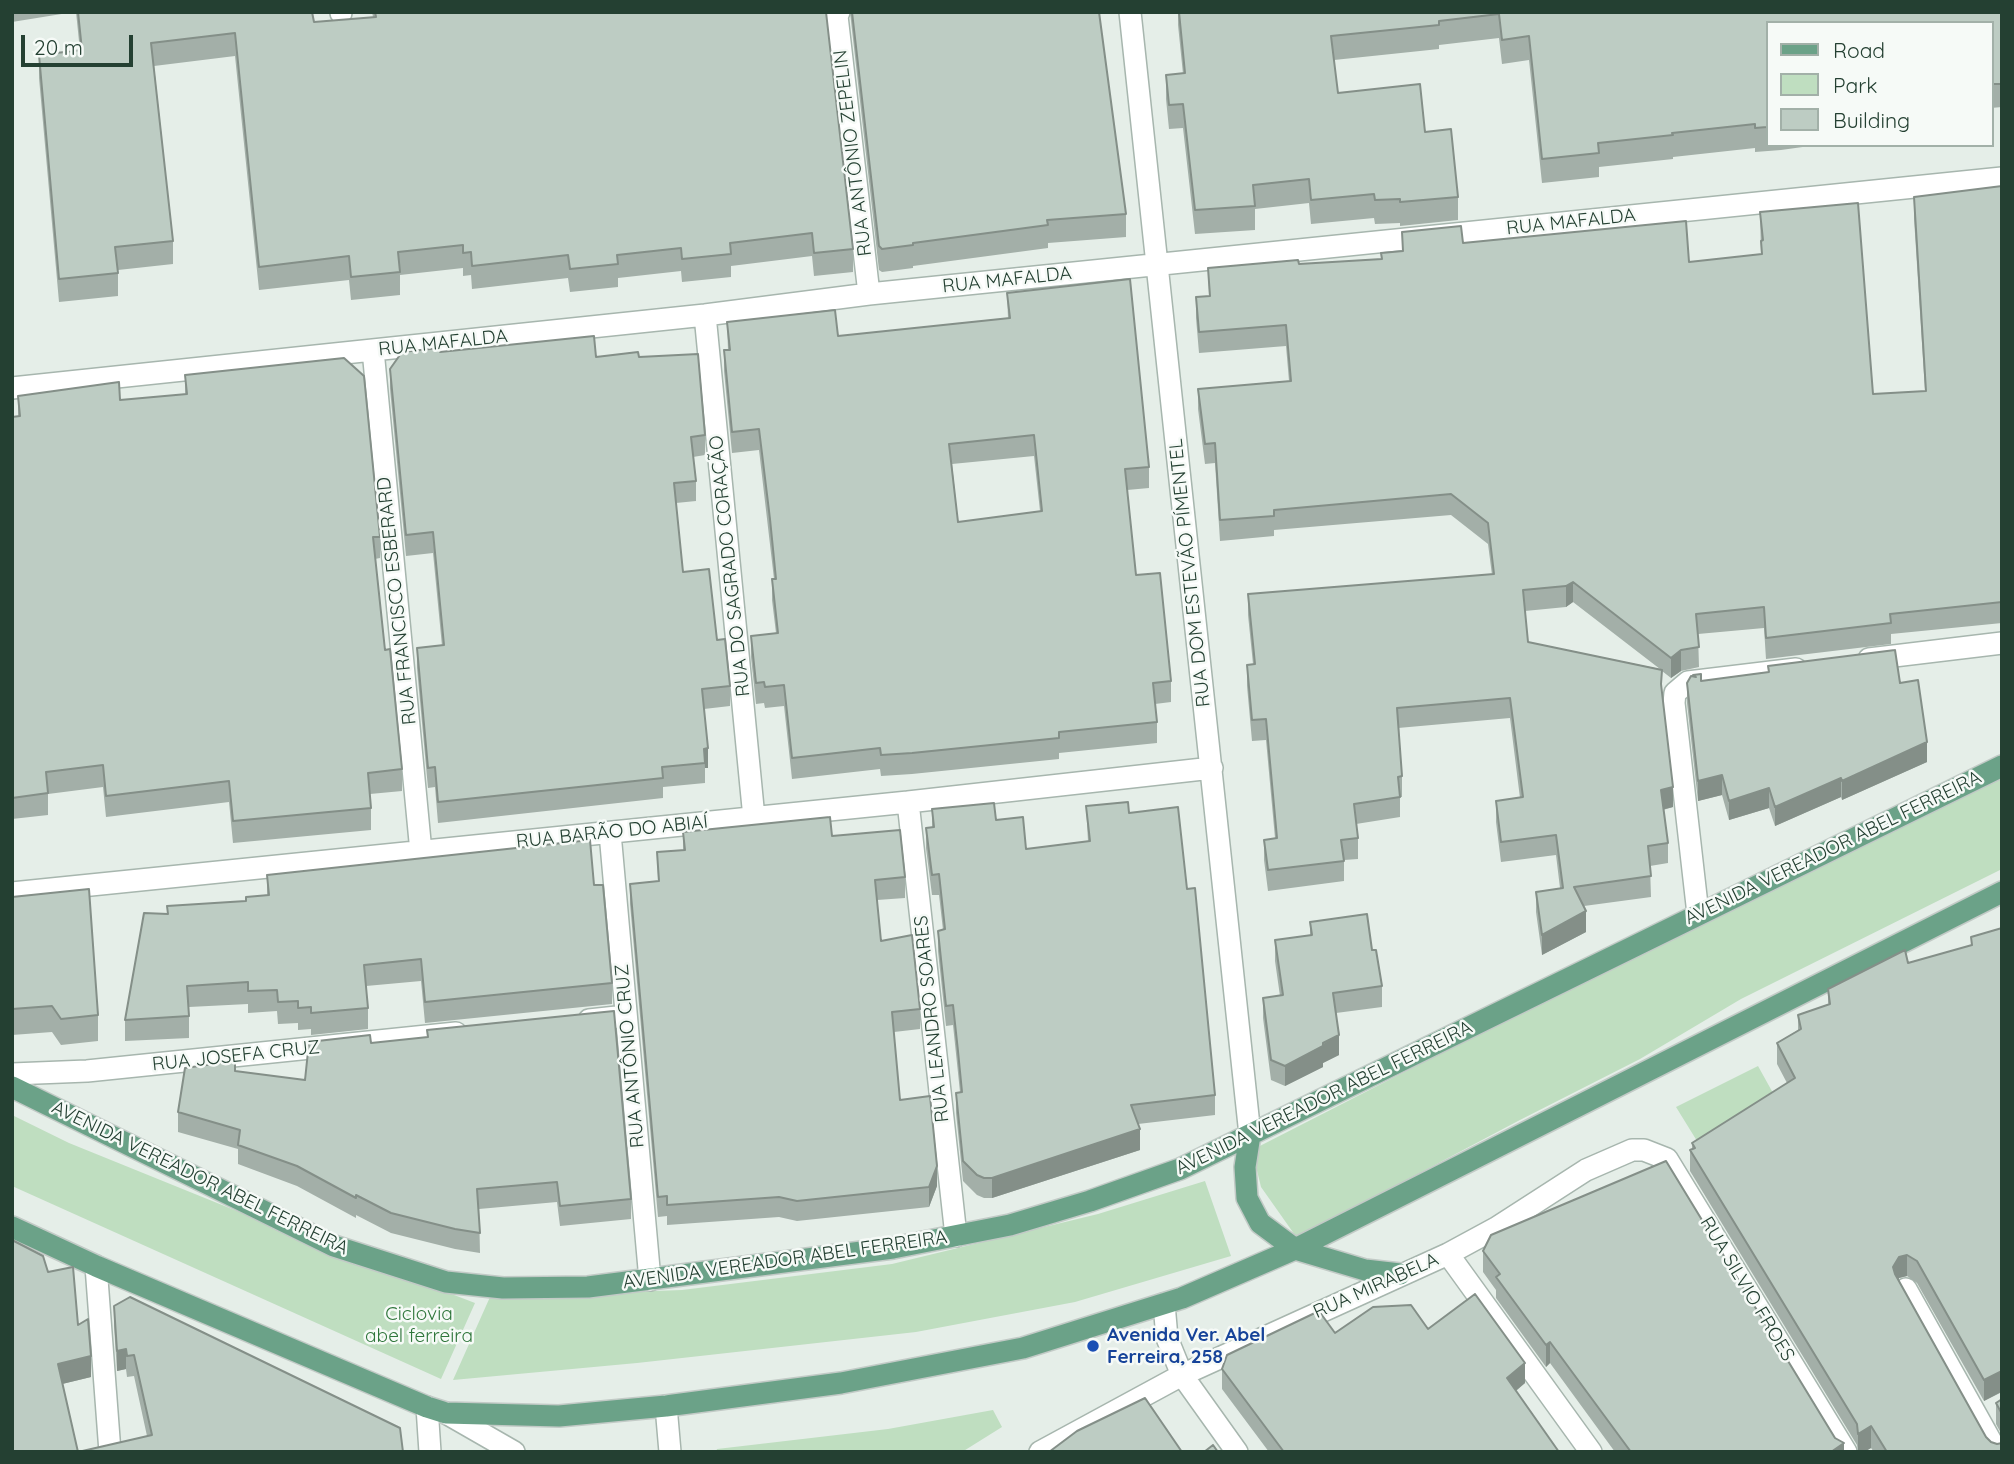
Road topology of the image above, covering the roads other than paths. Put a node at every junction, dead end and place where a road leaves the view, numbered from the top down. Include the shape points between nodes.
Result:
1 (839, 12) edge
2 (1130, 12) edge
3 (2002, 178) edge
4 (1157, 265) junction
5 (869, 294) junction
6 (705, 315) junction
7 (373, 350) junction
8 (12, 388) edge
9 (2002, 643) edge
10 (1852, 662) edge
11 (1811, 667) edge
12 (2002, 765) edge
13 (1212, 768) junction
14 (908, 802) junction
15 (754, 818) junction
16 (610, 833) junction
17 (421, 852) junction
18 (2002, 892) edge
19 (12, 893) edge
20 (1698, 914) junction
21 (626, 1016) junction
22 (570, 1022) edge
23 (474, 1032) edge
24 (12, 1074) edge
25 (12, 1087) edge
26 (1250, 1135) junction
27 (1632, 1150) joint
28 (12, 1227) edge
29 (956, 1236) junction
30 (1295, 1249) junction
31 (1448, 1254) junction
32 (96, 1266) junction
33 (1400, 1274) junction
34 (650, 1280) junction
35 (1906, 1289) edge
36 (1164, 1304) junction
37 (1182, 1375) junction
38 (2002, 1405) edge
39 (666, 1406) junction
40 (436, 1410) junction
41 (1979, 1419) junction
42 (110, 1452) edge
43 (430, 1452) edge
44 (514, 1452) edge
45 (670, 1452) edge
46 (1040, 1452) edge
47 (1237, 1452) edge
48 (1591, 1452) edge
49 (1846, 1452) edge
50 (1997, 1452) edge

1 - 5 street, RUA ANTÔNIO ZEPELIN
2 - 4 street, RUA DOM ESTEVÃO PÍMENTEL
3 - 4 street, RUA MAFALDA
4 - 5 street, RUA MAFALDA
4 - 13 street, RUA DOM ESTEVÃO PÍMENTEL
5 - 6 street, RUA MAFALDA
6 - 7 street, RUA MAFALDA
6 - 15 street, RUA DO SAGRADO CORAÇÃO
7 - 8 street, RUA MAFALDA
7 - 17 street, RUA FRANCISCO ESBERARD
9 - 10 street
11 - 20 street via 1688,682 1675,694
12 - 20 main road, AVENIDA VEREADOR ABEL FERREIRA
13 - 14 street, RUA BARÃO DO ABIAÍ
13 - 26 street, RUA DOM ESTEVÃO PÍMENTEL
14 - 15 street, RUA BARÃO DO ABIAÍ
14 - 29 street, RUA LEANDRO SOARES
15 - 16 street, RUA BARÃO DO ABIAÍ
16 - 17 street, RUA BARÃO DO ABIAÍ
16 - 21 street, RUA ANTÔNIO CRUZ
17 - 19 street, RUA BARÃO DO ABIAÍ
18 - 30 main road
20 - 26 main road, AVENIDA VEREADOR ABEL FERREIRA
21 - 22 street
21 - 34 street, RUA ANTÔNIO CRUZ
23 - 24 street, RUA JOSEFA CRUZ via 87,1071
25 - 34 main road, AVENIDA VEREADOR ABEL FERREIRA via 334,1245 446,1282 503,1288 588,1287
26 - 29 main road, AVENIDA VEREADOR ABEL FERREIRA via 1180,1169 1090,1201
26 - 30 main road via 1247,1198 1260,1223
27 - 31 street, RUA MIRABELA via 1586,1170
27 - 49 street, RUA SILVIO FROES via 1667,1159
28 - 32 main road
29 - 34 main road, AVENIDA VEREADOR ABEL FERREIRA
30 - 33 main road via 1365,1270
30 - 36 main road
31 - 33 street, RUA MIRABELA
31 - 48 street
32 - 40 main road
32 - 42 street
33 - 37 street, RUA MIRABELA
35 - 41 street
36 - 37 street via 1167,1338
36 - 39 main road via 1023,1348 841,1383
37 - 46 street, RUA MIRABELA
37 - 47 street
38 - 41 street
39 - 40 main road via 559,1416
39 - 45 street
40 - 43 street
40 - 44 street
41 - 50 street

